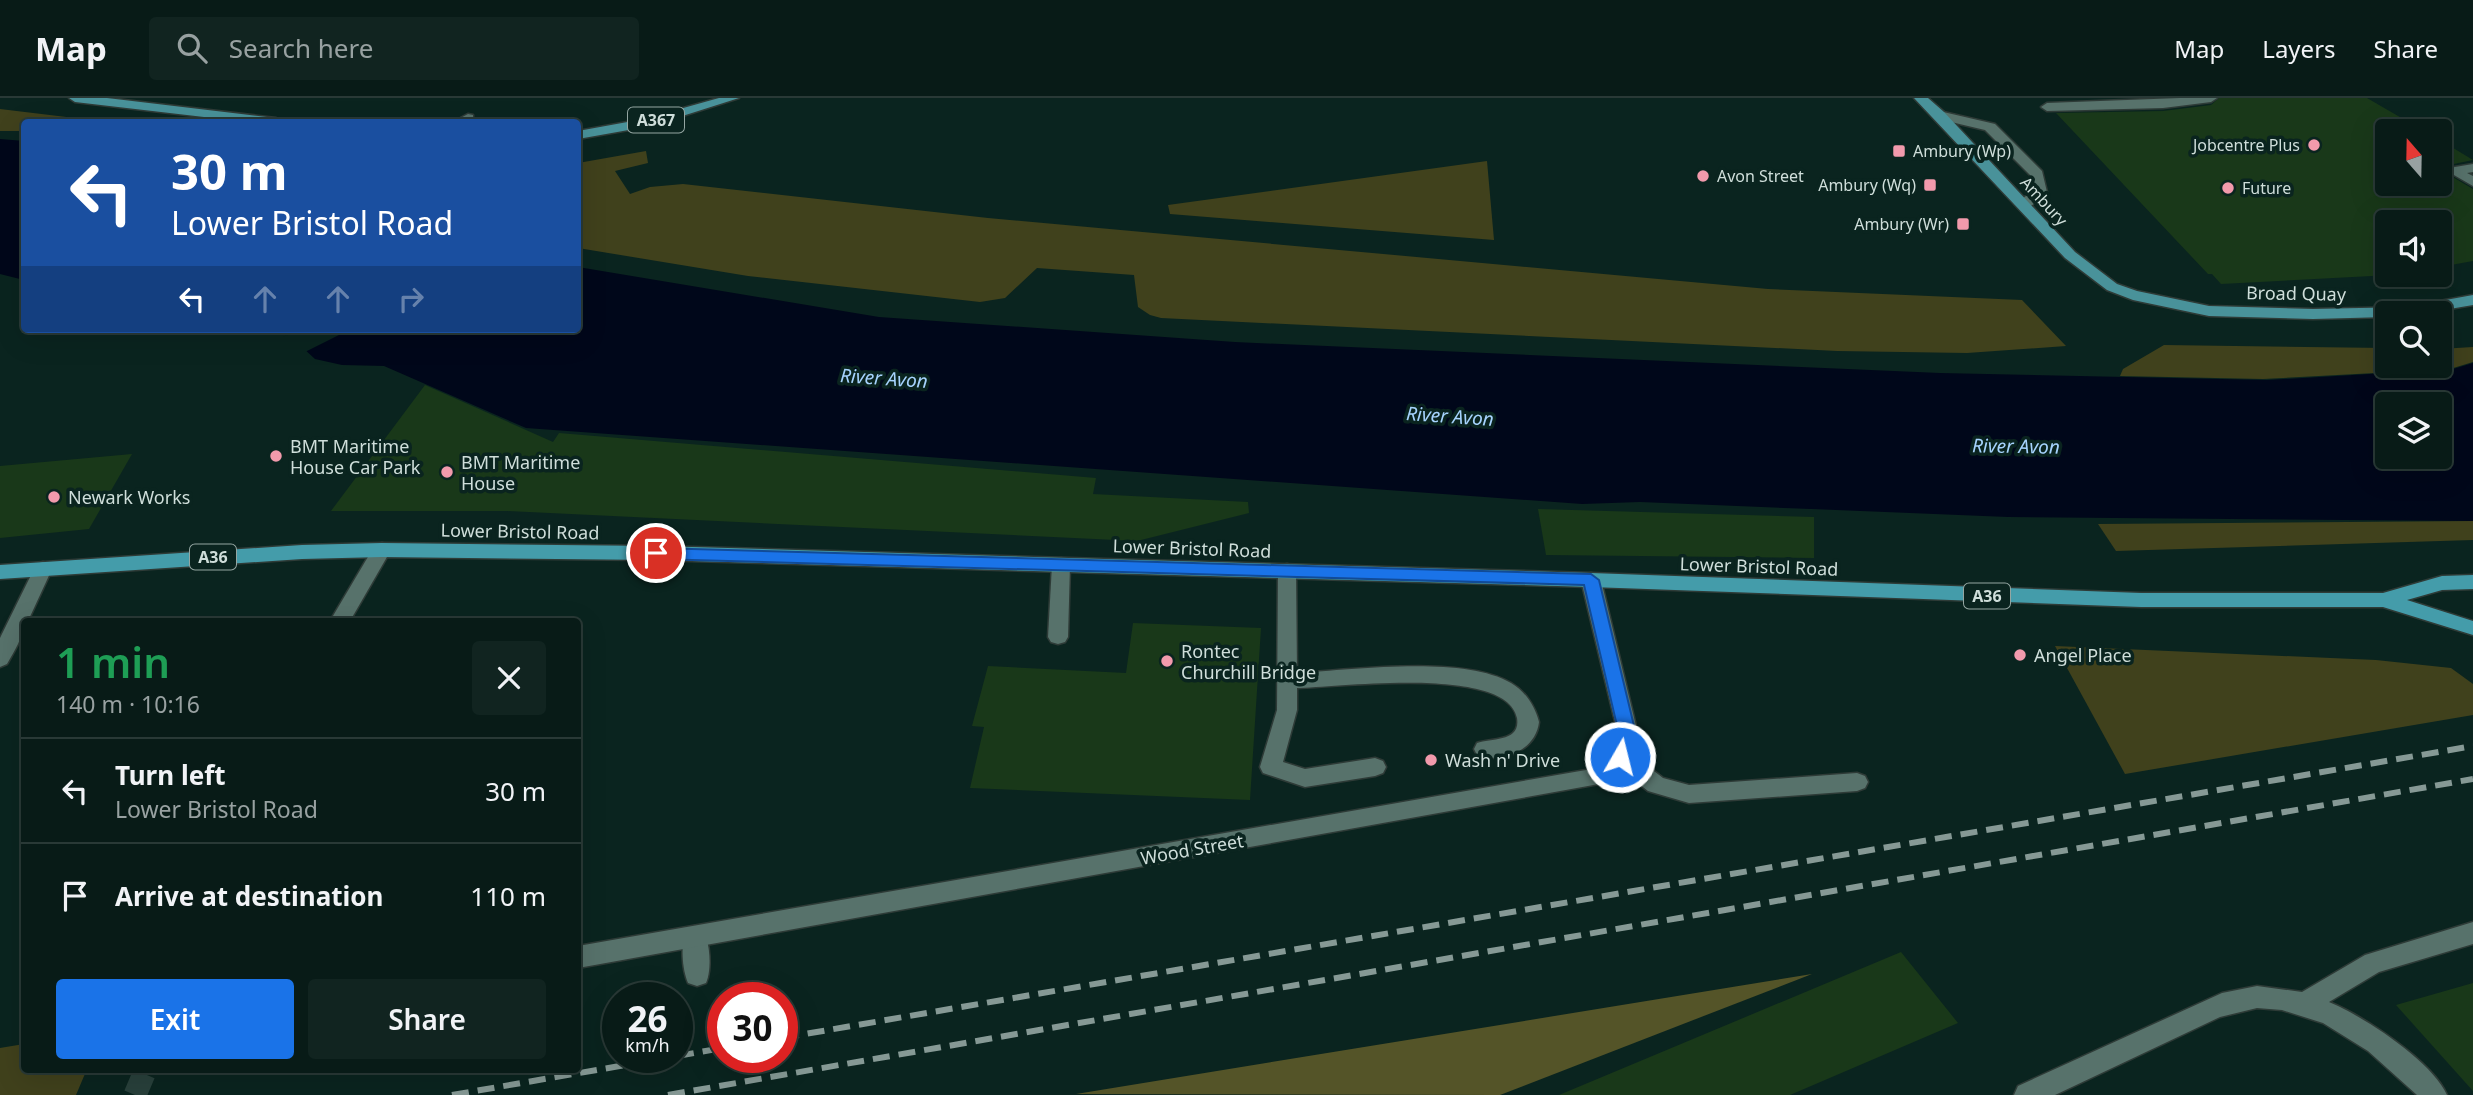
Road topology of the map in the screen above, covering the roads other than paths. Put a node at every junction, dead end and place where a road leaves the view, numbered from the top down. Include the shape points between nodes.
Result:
1 (75, 98) edge
2 (733, 98) edge
3 (1920, 98) edge
4 (2211, 98) edge
5 (2047, 107) dead end
6 (1939, 115) junction
7 (251, 119) edge
8 (581, 134) edge
9 (2473, 167) edge
10 (2473, 182) edge
11 (2024, 204) junction
12 (2473, 300) edge
13 (2160, 303) joint
14 (2452, 304) edge
15 (2473, 309) edge
16 (2452, 310) edge
17 (2375, 313) edge
18 (382, 550) junction
19 (1060, 565) junction
20 (43, 569) junction
21 (1287, 571) junction
22 (0, 572) edge
23 (1591, 580) junction
24 (2473, 582) edge
25 (2384, 600) junction
26 (342, 618) edge
27 (2473, 628) edge
28 (1058, 637) dead end
29 (0, 659) edge
30 (1285, 681) junction
31 (1485, 749) dead end
32 (1620, 757) junction
33 (1375, 767) dead end
34 (1857, 782) dead end
35 (2473, 933) edge
36 (695, 937) junction
37 (581, 956) edge
38 (697, 975) dead end
39 (2304, 1004) junction
40 (2027, 1095) edge
41 (2434, 1095) edge

1 - 7 main road
2 - 8 main road, A367 via 646,123
3 - 6 main road, Ambury
4 - 5 street
6 - 11 main road, Ambury
6 - 11 street via 1990,127 2037,174 2040,192
9 - 10 street via 2454,171
11 - 13 main road, Ambury via 2092,274 2112,287
12 - 14 main road, Broad Quay
13 - 17 main road, Broad Quay via 2222,311
15 - 16 main road
18 - 19 highway, Lower Bristol Road / A36
18 - 20 highway, Lower Bristol Road / A36
18 - 26 street
19 - 21 highway, Lower Bristol Road / A36
19 - 28 street
20 - 22 highway, Lower Bristol Road / A36
20 - 29 street
21 - 23 highway, Lower Bristol Road / A36
21 - 30 street
23 - 25 highway, Lower Bristol Road / A36 via 2141,600
23 - 32 street via 1627,730
24 - 25 highway, Lower Bristol Road / A36 via 2442,583
25 - 27 highway, Lower Bristol Road / A36
30 - 31 street via 1457,676 1502,687 1529,717 1528,730 1515,744
30 - 33 street via 1287,710 1271,767 1305,778
32 - 34 street via 1656,785 1689,794
32 - 36 street, Wood Street via 1591,778
35 - 39 street via 2373,963
36 - 37 street, Wood Street
36 - 38 street
39 - 40 street via 2256,997 2217,1007
39 - 41 street via 2355,1025 2411,1069

